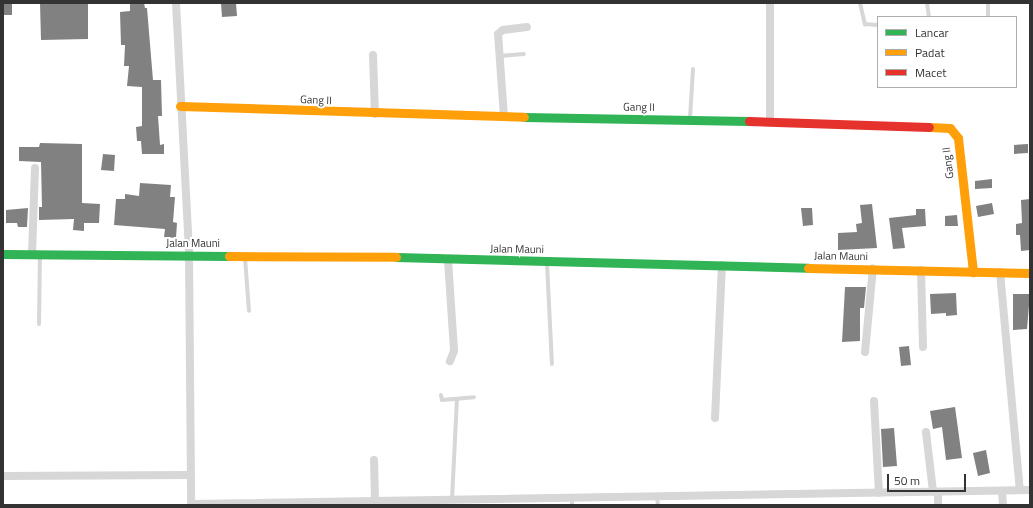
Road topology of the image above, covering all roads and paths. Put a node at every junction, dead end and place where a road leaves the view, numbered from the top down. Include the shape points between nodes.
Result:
1 (176, 3) edge
2 (770, 3) edge
3 (860, 3) edge
4 (927, 3) edge
5 (988, 3) edge
6 (929, 16) edge
7 (988, 16) edge
8 (877, 25) edge
9 (527, 27) dead end
10 (524, 54) dead end
11 (373, 55) dead end
12 (499, 56) junction
13 (693, 68) dead end
14 (180, 106) junction
15 (375, 114) junction
16 (504, 117) junction
17 (690, 120) junction
18 (770, 121) junction
19 (35, 168) dead end
20 (3, 254) edge
21 (36, 254) junction
22 (189, 255) junction
23 (245, 256) junction
24 (448, 260) junction
25 (547, 261) junction
26 (722, 265) junction
27 (873, 268) junction
28 (921, 270) junction
29 (973, 272) junction
30 (1000, 272) junction
31 (1030, 273) edge
32 (249, 311) dead end
33 (39, 324) dead end
34 (923, 347) dead end
35 (866, 352) dead end
36 (450, 361) dead end
37 (552, 364) dead end
38 (441, 396) dead end
39 (474, 397) dead end
40 (457, 399) junction
41 (874, 401) dead end
42 (715, 418) dead end
43 (926, 432) dead end
44 (374, 460) dead end
45 (189, 475) junction
46 (3, 476) edge
47 (1020, 490) junction
48 (1030, 490) edge
49 (1002, 491) junction
50 (935, 492) junction
51 (879, 493) junction
52 (452, 500) junction
53 (657, 501) edge
54 (375, 502) junction
55 (482, 502) edge
56 (499, 502) edge
57 (572, 502) edge
58 (606, 502) edge
59 (191, 505) edge
60 (938, 505) edge
61 (1003, 505) edge

1 - 14 street
2 - 18 street
3 - 8 lane via 866,24
4 - 6 lane
5 - 7 lane
9 - 12 street via 499,31
10 - 12 lane
11 - 15 street
12 - 16 street
13 - 17 lane
14 - 15 main road, Gang II
14 - 22 street
15 - 16 main road, Gang II
16 - 17 main road, Gang II
17 - 18 main road, Gang II
18 - 29 main road, Gang II via 946,127 954,130 958,138
19 - 21 street
20 - 21 main road, Jalan Mauni
21 - 22 main road, Jalan Mauni
21 - 33 lane
22 - 23 main road, Jalan Mauni
22 - 45 street
23 - 24 main road, Jalan Mauni
23 - 32 lane
24 - 25 main road, Jalan Mauni
24 - 36 street via 454,350
25 - 26 main road, Jalan Mauni
25 - 37 lane
26 - 27 main road, Jalan Mauni
26 - 42 street
27 - 28 main road, Jalan Mauni
27 - 35 street
28 - 29 main road, Jalan Mauni
28 - 34 street
29 - 30 main road, Jalan Mauni
30 - 31 main road, Jalan Mauni
30 - 47 street
38 - 40 lane via 442,400
39 - 40 lane
40 - 52 lane
41 - 51 street
43 - 50 street
44 - 54 street
45 - 46 street
45 - 59 street
47 - 48 street
47 - 49 street
49 - 50 street
49 - 61 street
50 - 51 street
50 - 60 street
51 - 53 street
52 - 54 street
52 - 55 street
53 - 58 street
54 - 59 street
55 - 56 street
56 - 57 street
57 - 58 street

